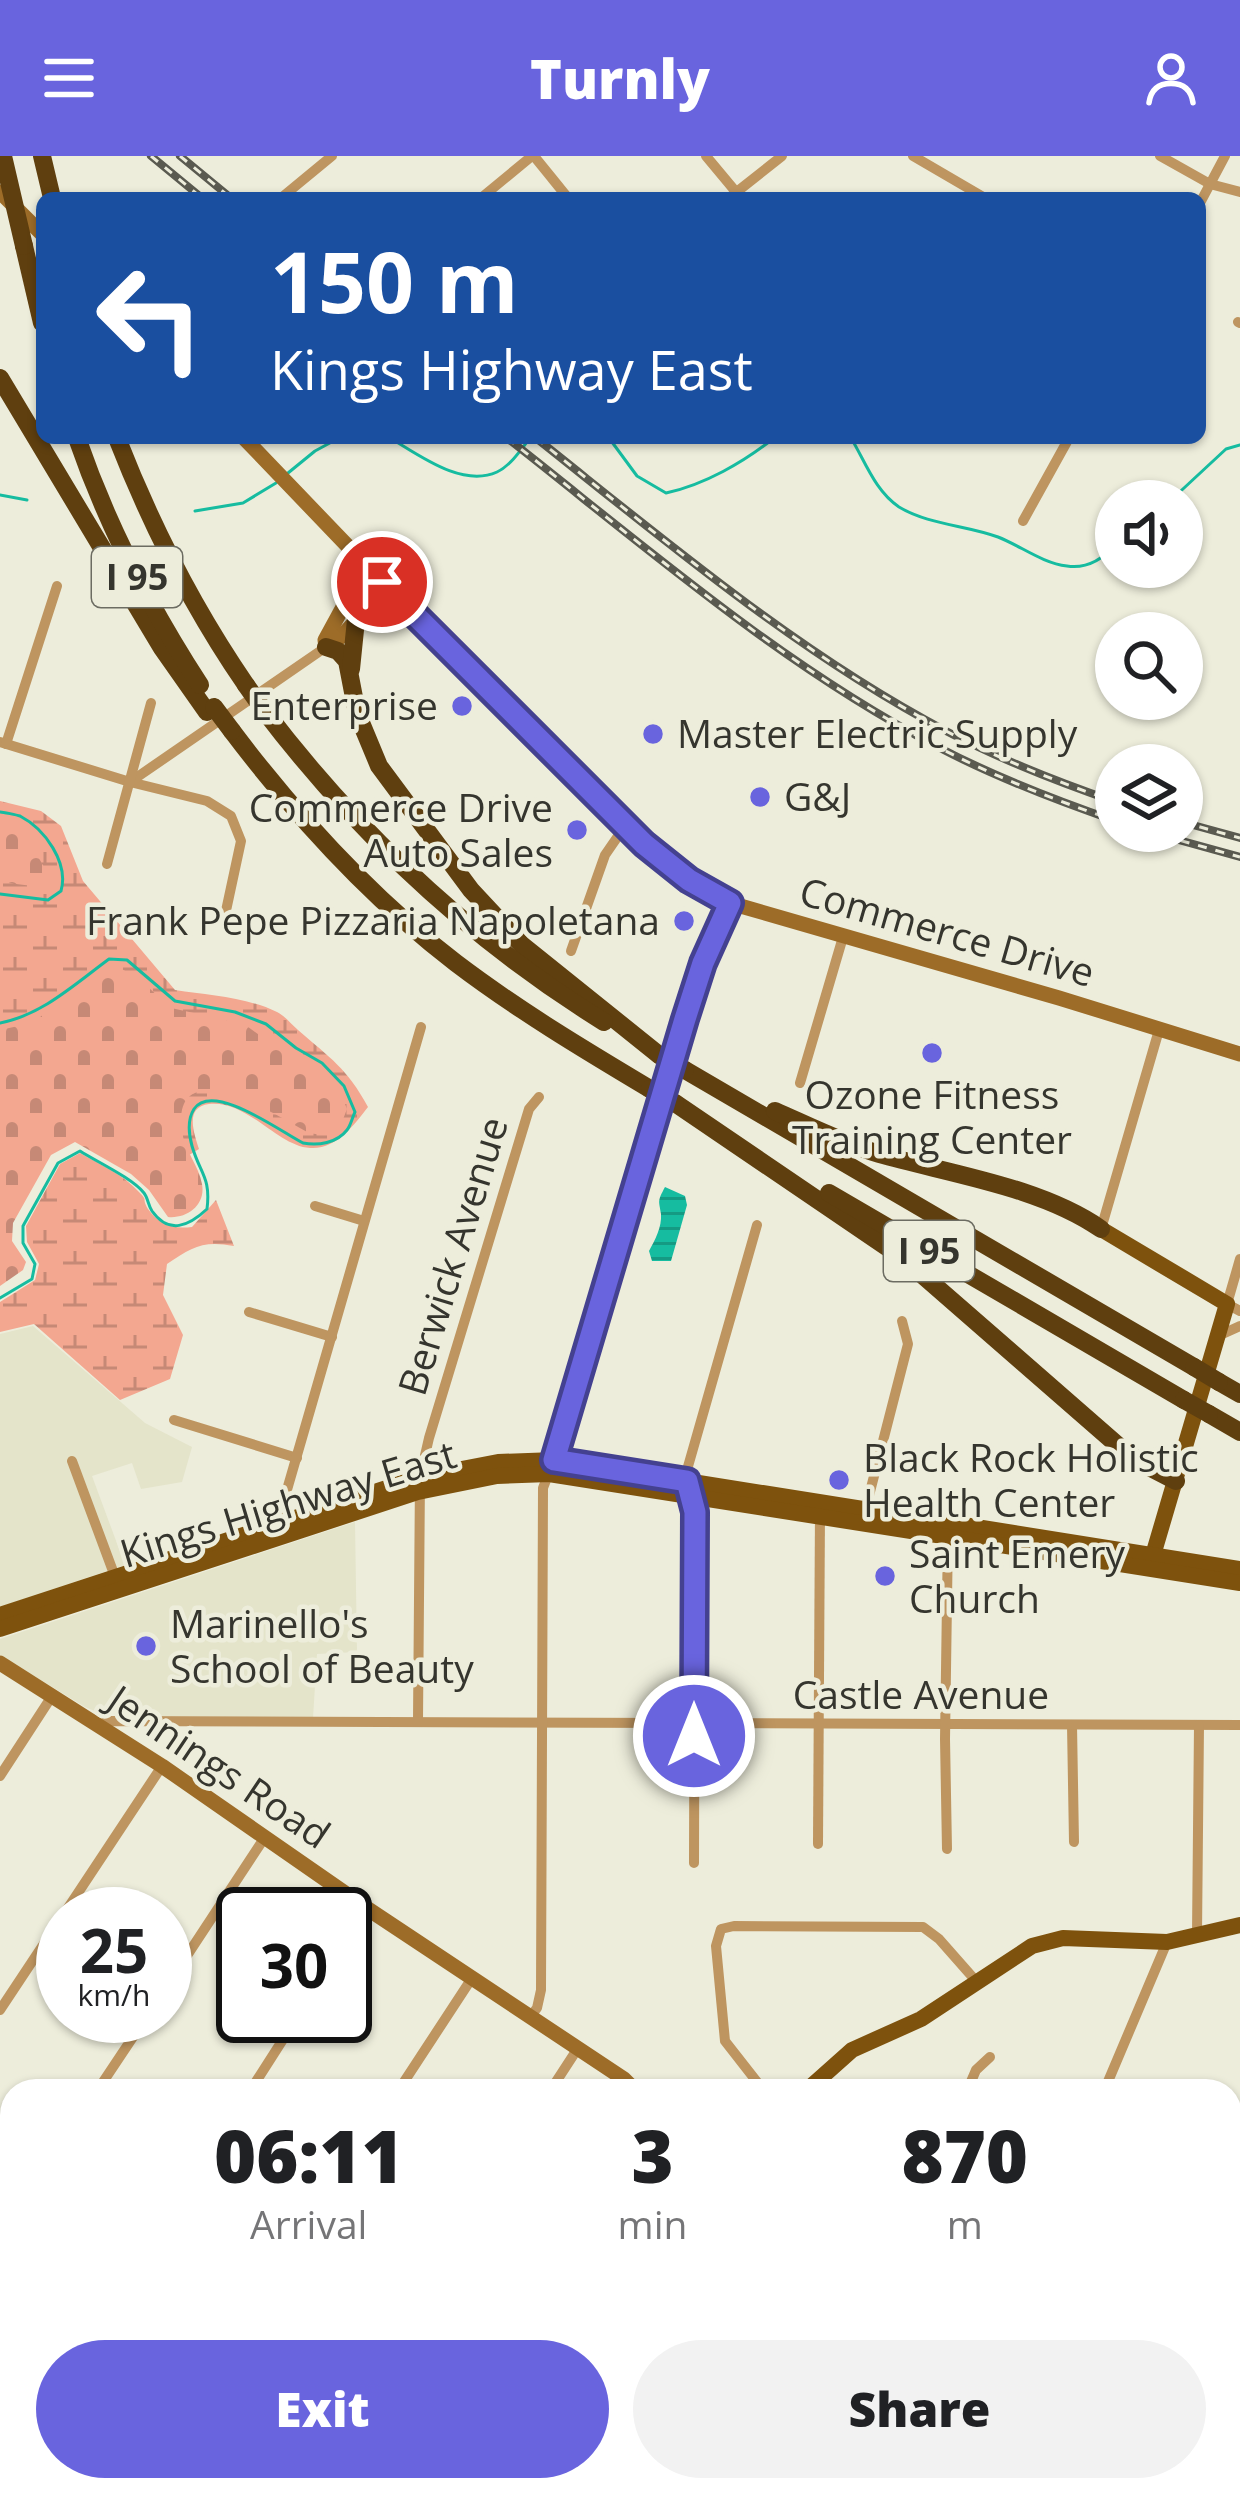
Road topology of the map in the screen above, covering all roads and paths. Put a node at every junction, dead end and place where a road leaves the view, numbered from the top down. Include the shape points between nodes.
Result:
1 (2, 156) edge
2 (42, 156) edge
3 (332, 156) edge
4 (533, 156) edge
5 (706, 156) edge
6 (782, 156) edge
7 (913, 156) edge
8 (1160, 156) edge
9 (1226, 156) edge
10 (1210, 184) junction
11 (0, 192) edge
12 (51, 192) edge
13 (288, 192) edge
14 (488, 192) edge
15 (563, 192) edge
16 (733, 192) edge
17 (741, 192) edge
18 (975, 192) edge
19 (1206, 192) edge
20 (1240, 192) edge
21 (36, 228) edge
22 (36, 297) edge
23 (0, 378) edge
24 (36, 438) edge
25 (40, 444) edge
26 (80, 444) edge
27 (120, 444) edge
28 (250, 444) edge
29 (1067, 444) edge
30 (1023, 520) dead end
31 (361, 560) junction
32 (382, 582) junction
33 (57, 586) dead end
34 (356, 620) junction
35 (326, 646) junction
36 (352, 680) junction
37 (151, 704) dead end
38 (211, 710) junction
39 (3, 743) edge
40 (130, 782) junction
41 (625, 826) junction
42 (107, 864) dead end
43 (730, 903) junction
44 (224, 920) dead end
45 (843, 937) junction
46 (571, 951) dead end
47 (421, 1027) dead end
48 (1160, 1030) junction
49 (1240, 1054) edge
50 (659, 1055) junction
51 (685, 1070) junction
52 (800, 1083) dead end
53 (539, 1097) dead end
54 (675, 1103) junction
55 (315, 1206) dead end
56 (364, 1221) junction
57 (757, 1225) dead end
58 (1101, 1229) junction
59 (1240, 1259) edge
60 (1233, 1307) edge
61 (249, 1312) dead end
62 (902, 1321) dead end
63 (1240, 1326) edge
64 (1218, 1336) junction
65 (332, 1337) junction
66 (1240, 1394) edge
67 (174, 1420) dead end
68 (1240, 1432) edge
69 (297, 1458) junction
70 (72, 1461) dead end
71 (552, 1467) junction
72 (1176, 1481) junction
73 (419, 1485) junction
74 (689, 1489) junction
75 (820, 1509) junction
76 (864, 1517) junction
77 (288, 1528) junction
78 (948, 1530) junction
79 (1151, 1562) junction
80 (1240, 1569) edge
81 (1240, 1583) edge
82 (118, 1584) junction
83 (0, 1615) edge
84 (0, 1630) edge
85 (0, 1663) edge
86 (52, 1696) junction
87 (418, 1721) junction
88 (542, 1724) junction
89 (693, 1724) junction
90 (819, 1725) junction
91 (945, 1725) junction
92 (1072, 1725) junction
93 (1199, 1725) junction
94 (1240, 1725) edge
95 (100, 1726) junction
96 (162, 1766) junction
97 (0, 1776) edge
98 (265, 1837) junction
99 (1074, 1842) dead end
100 (818, 1844) dead end
101 (947, 1849) dead end
102 (694, 1863) dead end
103 (82, 1887) edge
104 (337, 1887) edge
105 (372, 1912) edge
106 (1240, 1925) edge
107 (1198, 1935) junction
108 (1167, 1942) junction
109 (192, 1948) edge
110 (36, 1956) edge
111 (472, 1978) junction
112 (976, 1982) junction
113 (0, 2010) edge
114 (530, 2017) junction
115 (129, 2043) edge
116 (281, 2043) edge
117 (578, 2048) junction
118 (990, 2057) dead end
119 (105, 2079) edge
120 (258, 2079) edge
121 (406, 2079) edge
122 (558, 2079) edge
123 (624, 2079) edge
124 (755, 2079) edge
125 (819, 2079) edge
126 (972, 2079) edge
127 (1109, 2079) edge

1 - 22 highway, bridge
2 - 12 highway
3 - 13 street
4 - 14 street
4 - 15 street
5 - 16 street
6 - 17 street
7 - 18 street
8 - 10 street
9 - 10 street
10 - 19 street
10 - 20 street
11 - 21 main road
23 - 24 highway
25 - 38 highway via 169,660
26 - 38 highway, I 95 via 129,562
27 - 50 highway, I 95, bridge via 179,576 262,709 336,800 448,910
28 - 31 main road, Commerce Drive
29 - 30 street
31 - 32 main road, Commerce Drive
31 - 35 main road
32 - 34 main road
32 - 41 main road, Commerce Drive
33 - 39 street
34 - 35 main road
34 - 36 highway
35 - 36 highway via 343,655
35 - 40 street
36 - 50 highway via 379,766 471,890 522,945
37 - 40 street
38 - 54 highway, I 95, bridge via 362,881 452,960
39 - 40 street
40 - 42 street
40 - 44 street via 207,801 231,816 241,841
41 - 43 main road, Commerce Drive
41 - 46 street via 605,855
43 - 45 main road, Commerce Drive
43 - 71 street via 685,1019
45 - 48 main road, Commerce Drive
45 - 52 street
47 - 56 street
48 - 49 main road, Commerce Drive
48 - 58 street
50 - 51 highway, I 95, bridge
51 - 58 highway via 844,1142 1044,1199
51 - 66 highway, I 95, bridge
53 - 73 street, Berwick Avenue via 529,1109
54 - 68 highway, I 95, bridge
54 - 72 highway via 878,1239 1122,1449
55 - 56 street
56 - 65 street
57 - 74 street via 687,1470
58 - 60 main road
59 - 60 street
60 - 64 main road
61 - 65 street
62 - 76 street via 908,1344
63 - 64 street
64 - 72 main road
65 - 69 street
67 - 69 street
69 - 77 street via 282,1508
70 - 82 street
71 - 73 main road, Kings Highway East via 498,1462
71 - 74 main road, Kings Highway East
71 - 88 street via 543,1488
72 - 79 main road
73 - 77 main road, Kings Highway East
73 - 87 street, Berwick Avenue
74 - 75 main road, Kings Highway East
74 - 89 street
75 - 76 main road, Kings Highway East
75 - 90 street
76 - 78 main road, Kings Highway East
77 - 82 main road, Kings Highway East
78 - 79 main road, Kings Highway East
78 - 91 street
79 - 80 main road, Kings Highway East
79 - 81 main road, Kings Highway East
82 - 83 main road, Kings Highway East
82 - 84 main road, Kings Highway East
85 - 86 main road, Jennings Road
86 - 95 main road, Jennings Road
86 - 97 street
87 - 88 street, Castle Avenue
87 - 95 street, Castle Avenue
88 - 89 street, Castle Avenue
88 - 114 street via 541,1990
89 - 90 street, Castle Avenue
89 - 102 street
90 - 91 street, Castle Avenue
90 - 100 street
91 - 92 street, Castle Avenue
91 - 101 street
92 - 93 street, Castle Avenue
92 - 99 street
93 - 94 street, Castle Avenue
93 - 107 street
95 - 96 main road, Jennings Road
96 - 98 main road, Jennings Road
96 - 103 street
98 - 104 main road, Jennings Road
98 - 109 street
105 - 111 main road, Jennings Road
106 - 107 main road
107 - 108 main road
108 - 112 main road via 1063,1938 1032,1946
108 - 127 street
110 - 113 street
111 - 114 main road, Jennings Road
111 - 121 street
112 - 124 street via 923,1927 721,1929 725,2041
112 - 125 main road via 852,2050
114 - 117 main road, Jennings Road
115 - 119 street
116 - 120 street
117 - 122 street
117 - 123 main road, Jennings Road
118 - 126 street

